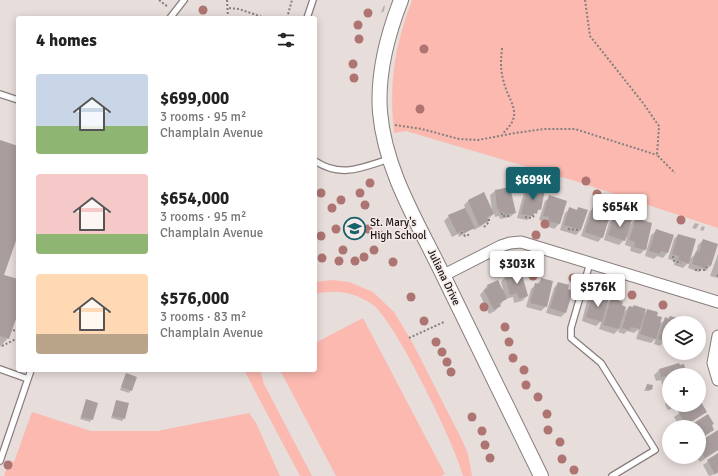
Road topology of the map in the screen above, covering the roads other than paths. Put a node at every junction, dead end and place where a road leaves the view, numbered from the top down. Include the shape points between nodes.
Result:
1 (184, 0) edge
2 (313, 0) edge
3 (400, 0) edge
4 (171, 16) edge
5 (308, 16) edge
6 (0, 94) edge
7 (16, 99) edge
8 (389, 159) junction
9 (317, 162) edge
10 (590, 263) junction
11 (444, 275) junction
12 (718, 302) edge
13 (718, 336) edge
14 (0, 369) edge
15 (30, 372) edge
16 (28, 378) junction
17 (718, 380) edge
18 (0, 461) edge
19 (542, 476) edge
20 (612, 476) edge

1 - 4 lane
2 - 5 lane
3 - 8 street, Juliana Drive via 384,57 380,94 382,124
6 - 7 lane
8 - 9 lane via 341,172
8 - 11 street, Juliana Drive via 405,198
10 - 11 street via 516,242 501,246
10 - 12 street
10 - 20 lane via 571,328 572,338 601,363 655,450
11 - 19 street, Juliana Drive
13 - 17 street via 713,364
14 - 16 lane
15 - 16 lane
16 - 18 lane

